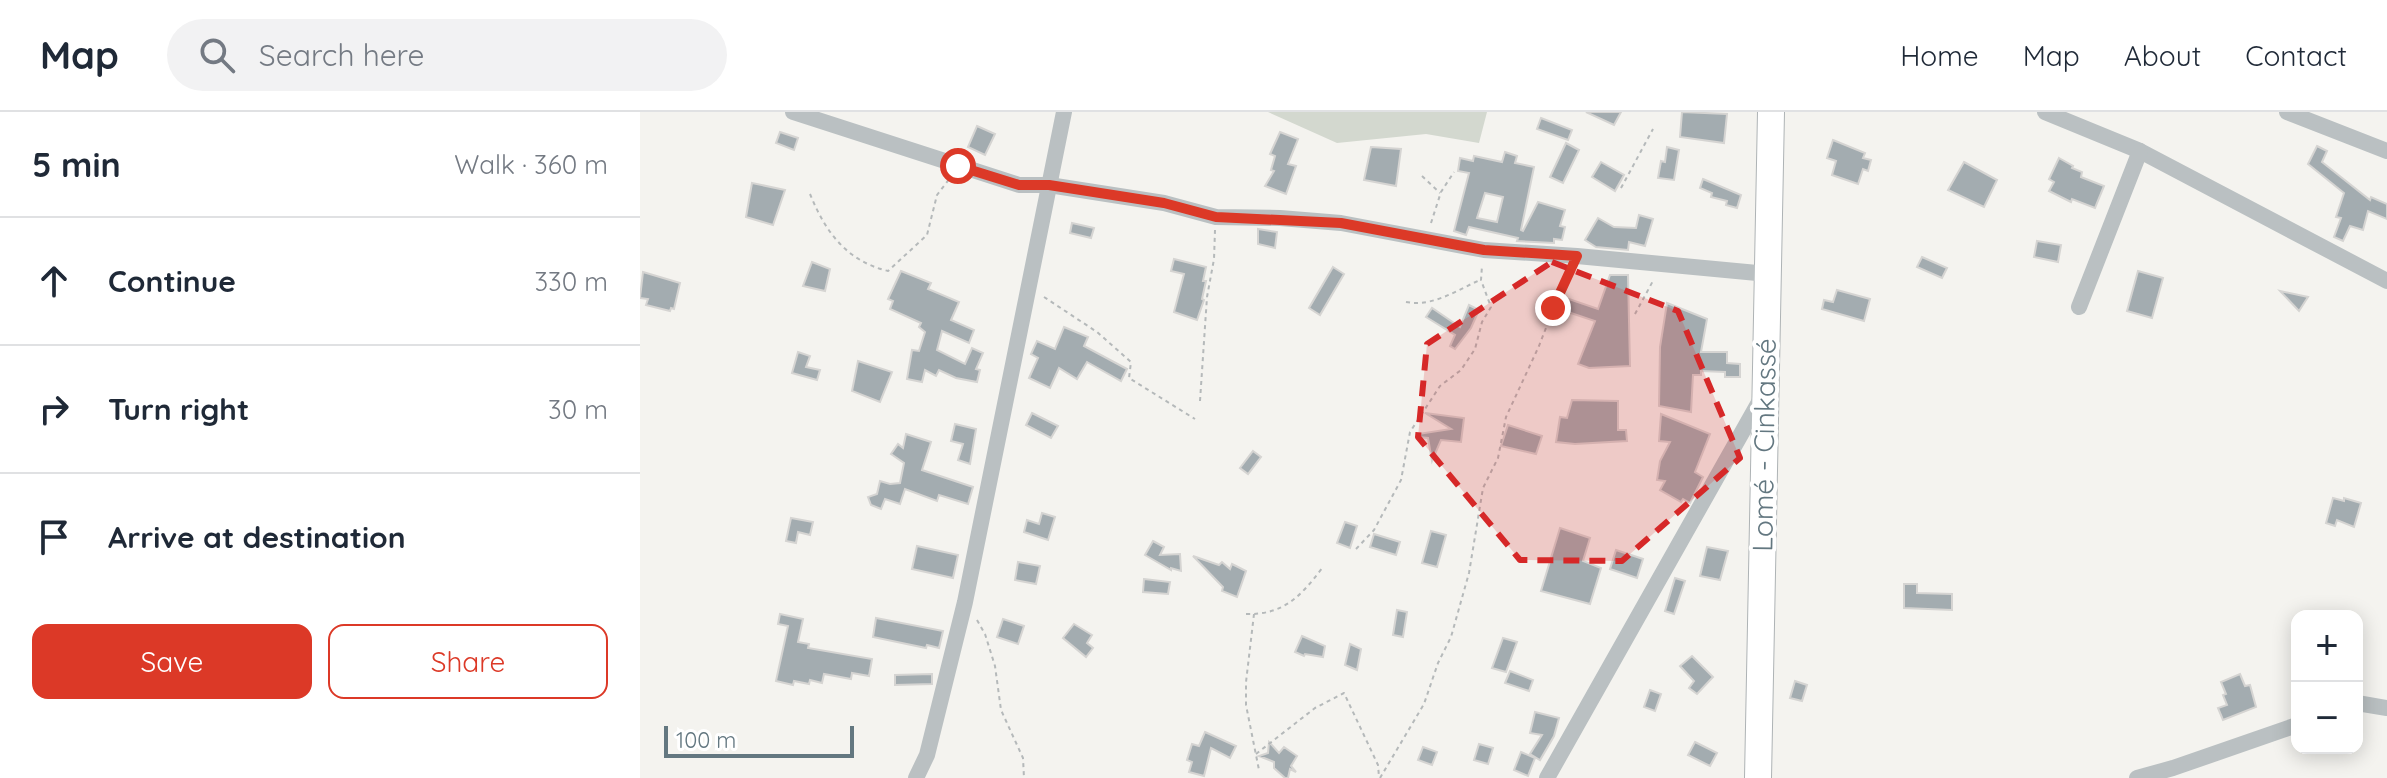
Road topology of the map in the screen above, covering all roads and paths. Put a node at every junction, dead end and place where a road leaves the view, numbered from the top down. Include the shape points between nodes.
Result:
1 (793, 112) edge
2 (1064, 112) edge
3 (1771, 112) edge
4 (2045, 112) edge
5 (2287, 112) edge
6 (1653, 129) dead end
7 (2140, 151) junction
8 (2387, 151) edge
9 (958, 166) junction
10 (1454, 172) dead end
11 (1422, 176) dead end
12 (1049, 185) junction
13 (1621, 188) dead end
14 (1441, 193) junction
15 (810, 194) dead end
16 (1216, 217) junction
17 (1424, 239) junction
18 (1484, 250) junction
19 (1577, 256) junction
20 (1664, 265) junction
21 (1768, 274) junction
22 (1481, 280) junction
23 (2387, 281) edge
24 (1030, 286) junction
25 (1406, 302) dead end
26 (2079, 307) dead end
27 (1635, 314) dead end
28 (1765, 392) junction
29 (1200, 401) dead end
30 (1195, 419) dead end
31 (1356, 549) dead end
32 (1323, 567) dead end
33 (965, 602) junction
34 (1246, 614) dead end
35 (1254, 614) junction
36 (2363, 704) edge
37 (2387, 708) edge
38 (2291, 727) edge
39 (1256, 754) junction
40 (1259, 770) dead end
41 (916, 778) edge
42 (1024, 778) edge
43 (1380, 778) edge
44 (1547, 778) edge
45 (1758, 778) edge
46 (2137, 778) edge

1 - 9 street
2 - 12 street
3 - 21 highway, Lomé - Cinkassé
4 - 7 street
5 - 8 street
6 - 13 path
7 - 23 street
7 - 26 street
9 - 12 street via 1019,185
9 - 15 path via 937,195 927,235 888,271 862,262 832,237
10 - 14 path
11 - 14 path
12 - 16 street
12 - 24 street
14 - 17 path
16 - 17 street via 1341,223
16 - 29 path
17 - 18 street
18 - 19 street
18 - 22 path
19 - 20 street
19 - 43 path via 1506,417 1498,458 1483,488 1469,573 1451,637 1424,704
20 - 21 street
20 - 27 path
21 - 28 highway, Lomé - Cinkassé
22 - 25 path via 1432,303
22 - 31 path via 1491,307 1475,349 1461,370 1440,386 1410,432 1401,480 1374,530
24 - 30 path via 1116,347 1131,362 1129,378
24 - 33 street
28 - 44 street
28 - 45 highway, Lomé - Cinkassé
32 - 35 path via 1285,606
33 - 41 street via 927,755
33 - 42 path via 985,634 1001,710 1023,758
34 - 35 path
35 - 39 path via 1246,705
36 - 37 street
38 - 46 street
39 - 40 path
39 - 43 path via 1315,708 1344,693

